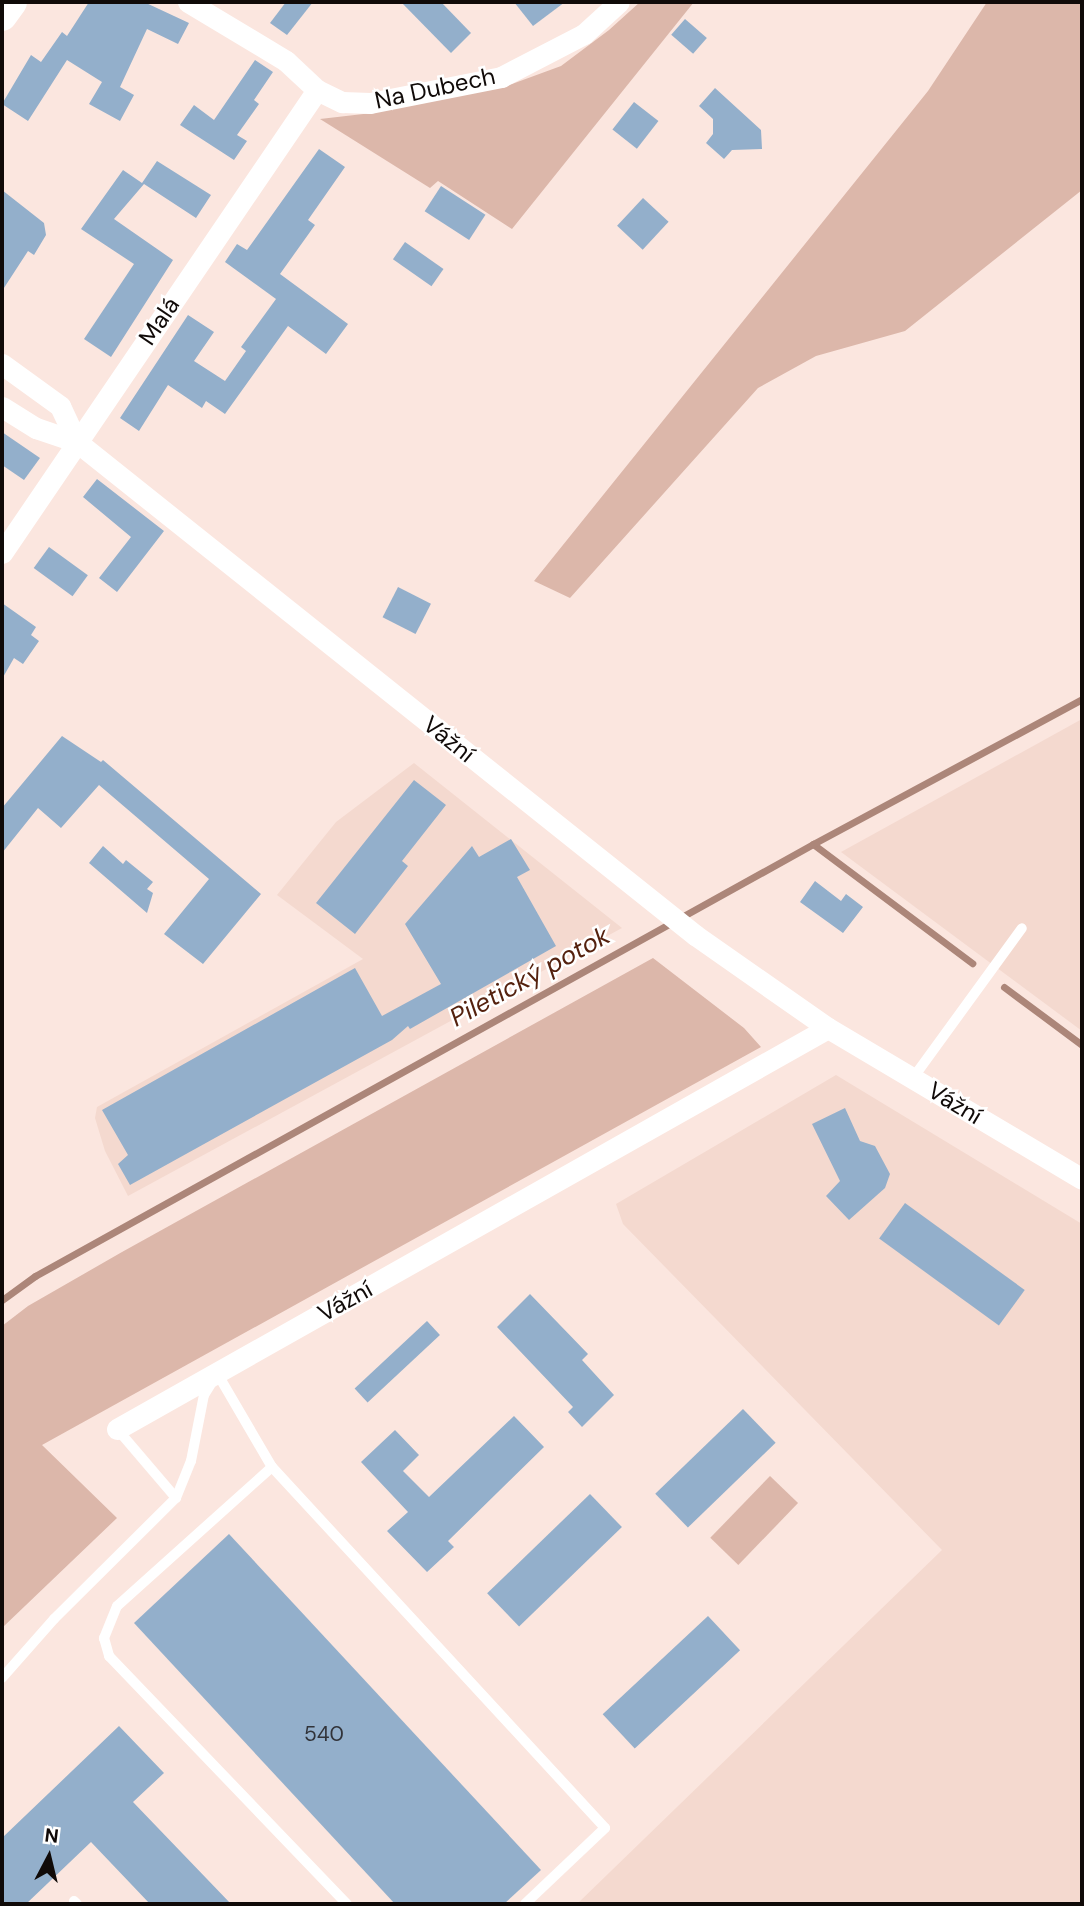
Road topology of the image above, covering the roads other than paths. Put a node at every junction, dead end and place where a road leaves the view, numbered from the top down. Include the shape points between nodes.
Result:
1 (12, 2) edge
2 (188, 2) edge
3 (619, 2) edge
4 (2, 16) edge
5 (317, 90) junction
6 (2, 364) edge
7 (2, 407) edge
8 (77, 442) junction
9 (2, 553) edge
10 (1022, 928) dead end
11 (828, 1028) junction
12 (913, 1078) junction
13 (1082, 1179) edge
14 (216, 1373) junction
15 (117, 1429) joint
16 (272, 1467) junction
17 (176, 1498) junction
18 (2, 1678) edge
19 (347, 1904) edge
20 (524, 1904) edge

1 - 4 street
2 - 5 street via 286,61
3 - 5 street, Na Dubech via 584,34 501,77 370,103 342,102
5 - 8 street, Malá
6 - 8 street, Vážní via 60,406
7 - 8 street, Vážní via 36,428
8 - 9 street, Malá
8 - 11 street, Vážní via 695,935
10 - 12 lane
11 - 12 street, Vážní
11 - 14 street, Vážní
12 - 13 street, Vážní
14 - 15 street, Vážní
14 - 16 lane
14 - 17 lane via 204,1395 191,1461
15 - 17 lane
16 - 19 lane via 117,1606 104,1638 110,1656
16 - 20 lane via 605,1828
17 - 18 lane via 54,1619

